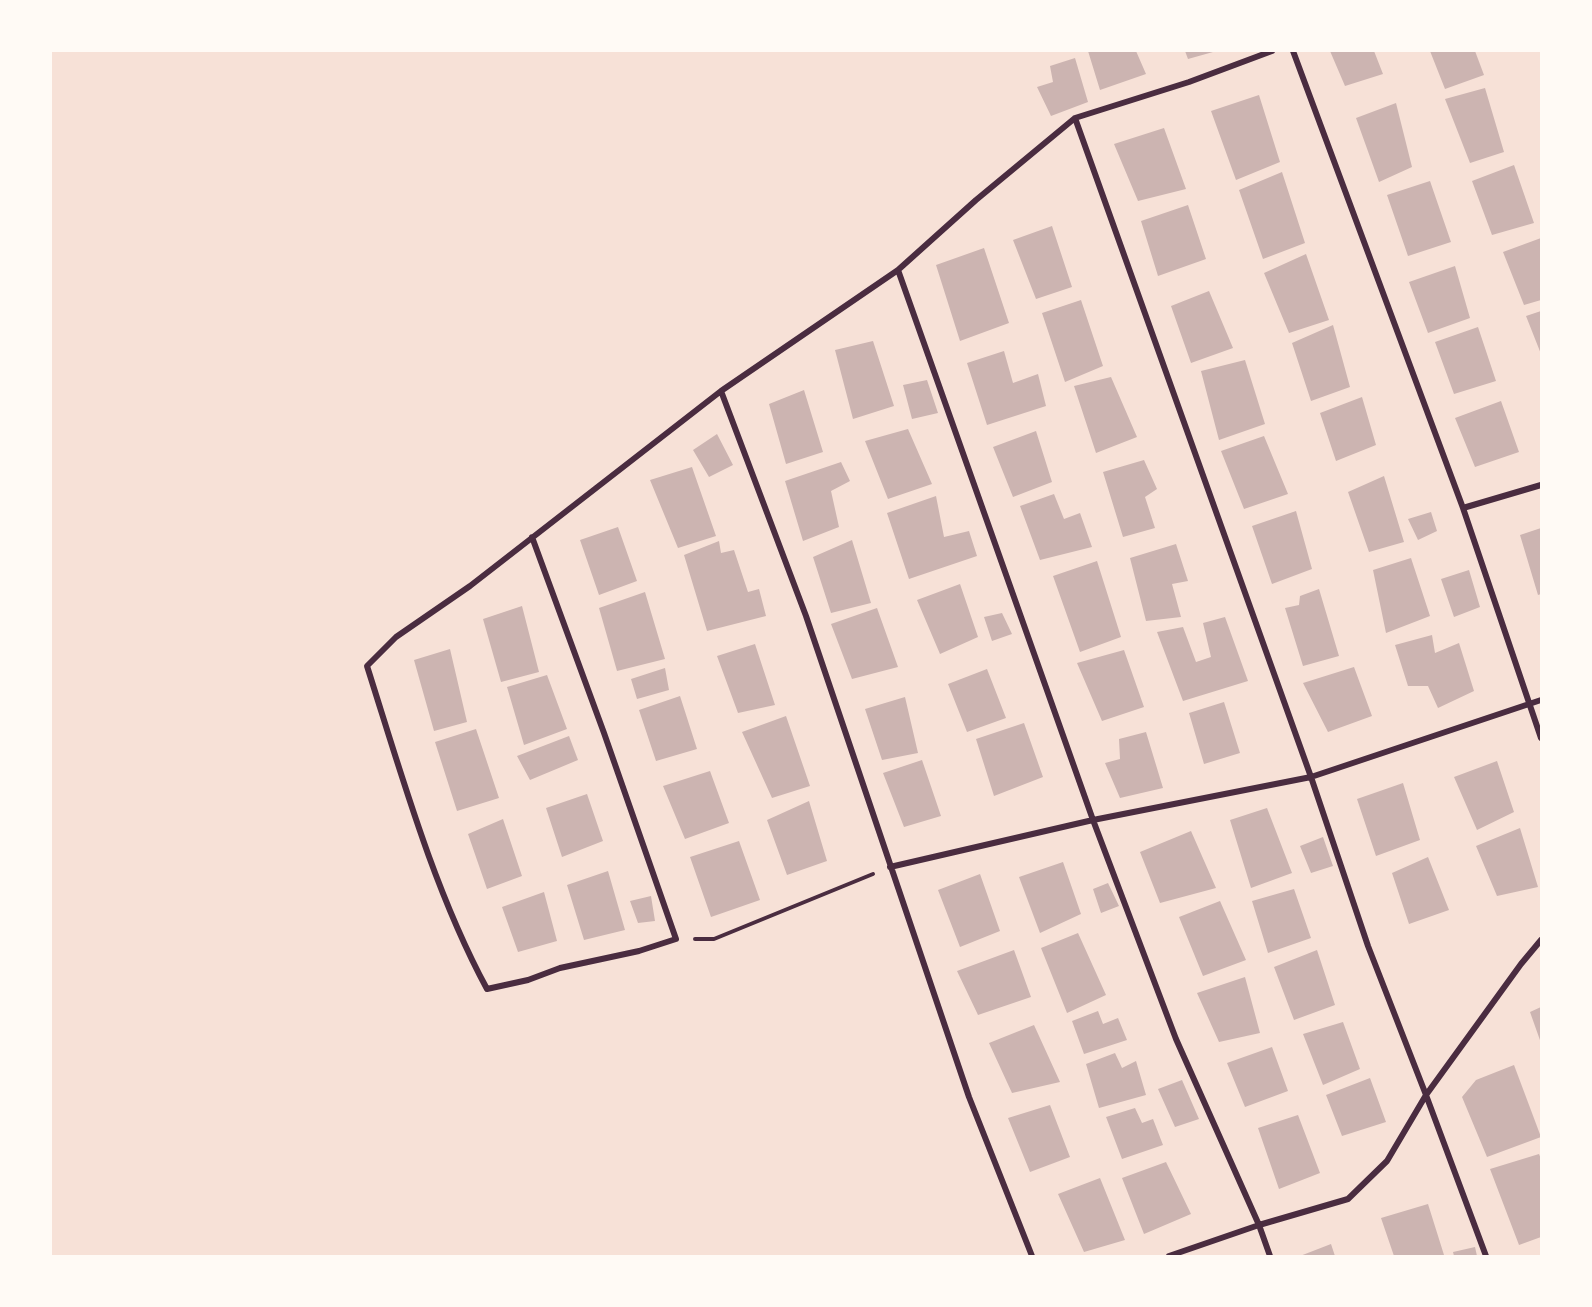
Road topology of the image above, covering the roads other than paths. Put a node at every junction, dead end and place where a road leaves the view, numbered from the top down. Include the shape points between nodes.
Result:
1 (1272, 51) edge
2 (1293, 51) edge
3 (1075, 118) junction
4 (898, 270) junction
5 (721, 391) junction
6 (1541, 485) edge
7 (1463, 508) junction
8 (532, 537) junction
9 (1541, 700) edge
10 (1528, 704) junction
11 (1541, 738) edge
12 (1311, 777) junction
13 (1094, 820) junction
14 (890, 867) junction
15 (1541, 940) edge
16 (1426, 1095) junction
17 (1259, 1225) junction
18 (1032, 1256) edge
19 (1169, 1256) edge
20 (1270, 1256) edge
21 (1485, 1256) edge

1 - 3 street
2 - 7 street
3 - 4 street
3 - 12 street
4 - 5 street
4 - 13 street
5 - 8 street
5 - 14 street via 806,615
6 - 7 street
7 - 10 street
8 - 8 street via 396,637 367,666 420,829 467,951 487,989 676,939
9 - 10 street
10 - 11 street
10 - 12 street
12 - 13 street
12 - 16 street via 1368,946
13 - 14 street
13 - 17 street via 1176,1039
14 - 18 street via 969,1097
15 - 16 street
16 - 17 street via 1387,1161 1348,1199
16 - 21 street
17 - 19 street
17 - 20 street

